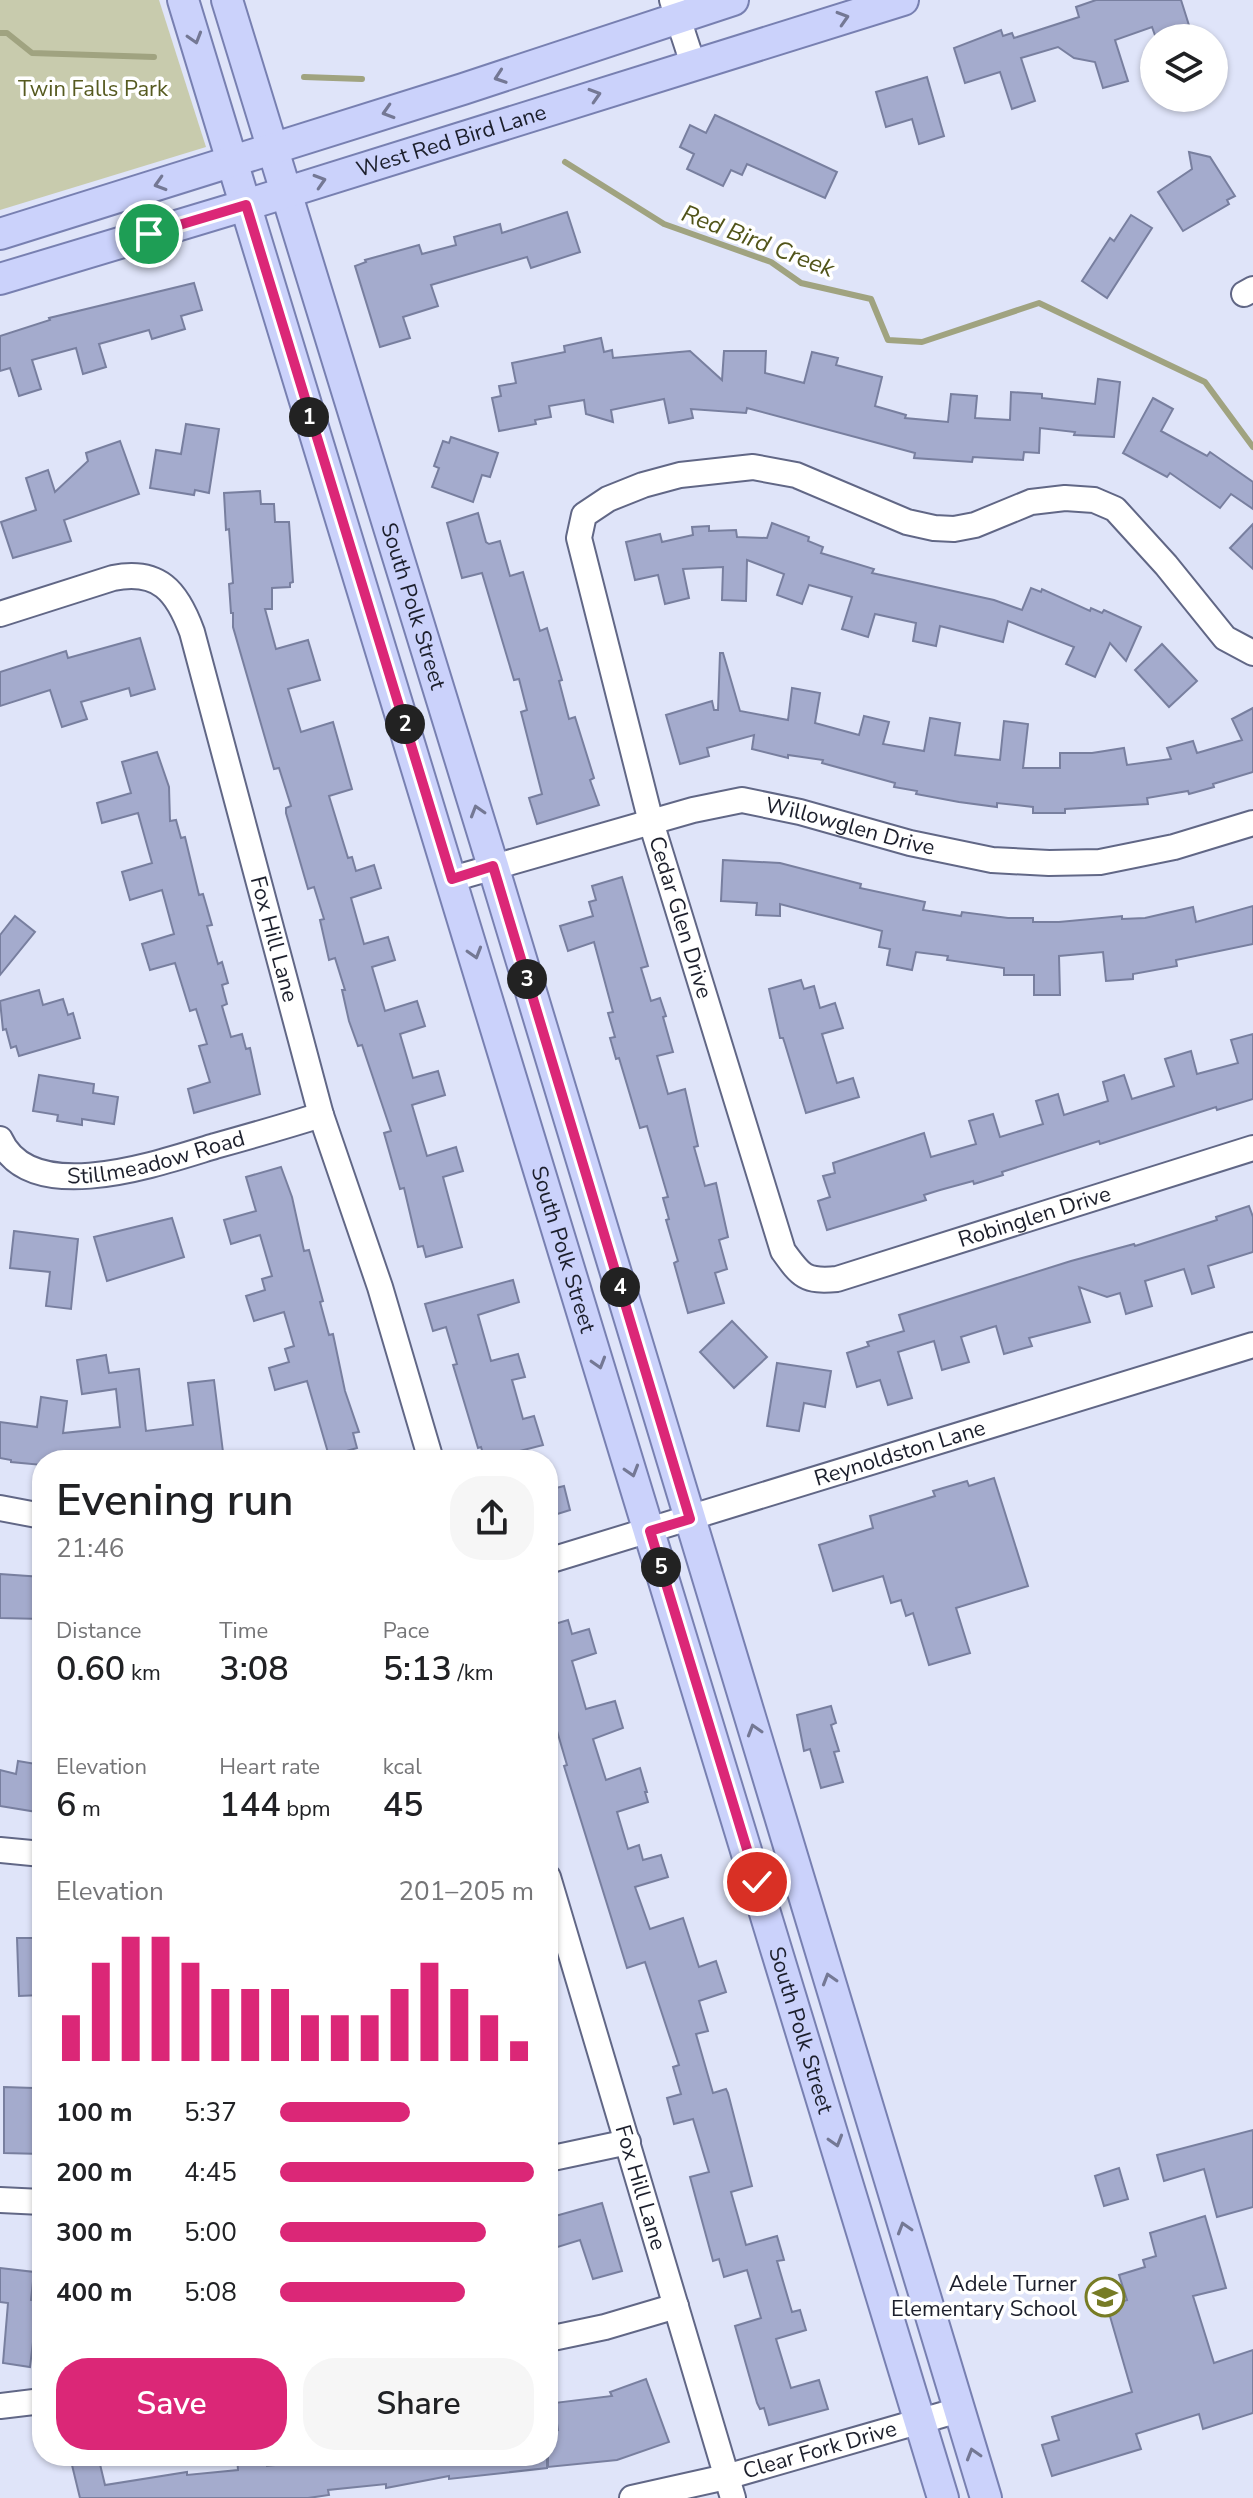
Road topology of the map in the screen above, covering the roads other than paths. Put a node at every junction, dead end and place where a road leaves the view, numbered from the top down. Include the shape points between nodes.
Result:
1 (183, 0) edge
2 (227, 0) edge
3 (733, 0) edge
4 (903, 0) edge
5 (675, 8) edge
6 (693, 64) junction
7 (272, 148) junction
8 (234, 160) junction
9 (286, 192) junction
10 (246, 205) junction
11 (0, 234) edge
12 (0, 279) edge
13 (0, 614) edge
14 (1253, 653) edge
15 (651, 822) junction
16 (1253, 823) edge
17 (493, 866) junction
18 (452, 879) junction
19 (321, 1115) junction
20 (0, 1139) edge
21 (1253, 1148) edge
22 (814, 1281) joint
23 (1253, 1345) edge
24 (428, 1450) edge
25 (0, 1508) edge
26 (32, 1514) edge
27 (690, 1519) junction
28 (650, 1531) junction
29 (558, 1558) edge
30 (0, 1850) edge
31 (32, 1853) edge
32 (558, 1910) edge
33 (628, 2142) junction
34 (558, 2157) edge
35 (0, 2200) edge
36 (32, 2202) edge
37 (676, 2306) junction
38 (558, 2337) edge
39 (32, 2402) edge
40 (0, 2406) edge
41 (959, 2410) junction
42 (921, 2422) junction
43 (730, 2488) edge
44 (632, 2498) edge
45 (943, 2498) edge
46 (986, 2498) edge

1 -> 8 main road, South Polk Street
2 - 7 main road, South Polk Street
3 - 5 main road, West Red Bird Lane
6 -> 4 main road, West Red Bird Lane
5 - 6 street
5 -> 7 main road, West Red Bird Lane via 463,89
9 -> 6 main road, West Red Bird Lane
7 - 8 main road, West Red Bird Lane
7 - 9 main road, South Polk Street
8 - 10 main road, South Polk Street
8 -> 11 main road, West Red Bird Lane
9 - 10 main road, West Red Bird Lane
17 -> 9 main road, South Polk Street
10 - 12 main road, West Red Bird Lane
10 - 18 main road, South Polk Street
13 - 19 street, Fox Hill Lane via 132,574 166,586 182,604
14 - 15 street, Cedar Glen Drive via 1225,638 1124,518 1094,500 1031,502 954,529 897,518 796,475 753,467 643,485 584,515 579,538
15 - 16 street, Willowglen Drive via 742,800 992,860 1049,863 1100,862
15 - 17 street, Willowglen Drive
15 - 22 street, Cedar Glen Drive via 783,1251 798,1272
17 - 18 street, Willowglen Drive
17 - 27 main road, South Polk Street
18 -> 28 main road, South Polk Street
19 - 20 street, Stillmeadow Road via 83,1177 41,1172 13,1158
19 - 24 street, Fox Hill Lane
21 - 22 street, Robinglen Drive via 837,1279
23 - 27 street, Reynoldston Lane
25 - 26 street
27 - 28 street, Reynoldston Lane
41 -> 27 main road, South Polk Street
28 - 29 street, Reynoldston Lane
28 -> 42 main road, South Polk Street
30 - 31 street
32 - 33 street, Fox Hill Lane
33 - 34 street
33 - 37 street, Fox Hill Lane
35 - 36 street
37 - 38 street
37 - 43 street, Fox Hill Lane
39 - 40 street
41 - 42 street, Clear Fork Drive
46 -> 41 main road, South Polk Street
42 - 43 street, Clear Fork Drive
42 - 45 main road, South Polk Street
43 - 44 street, Clear Fork Drive

